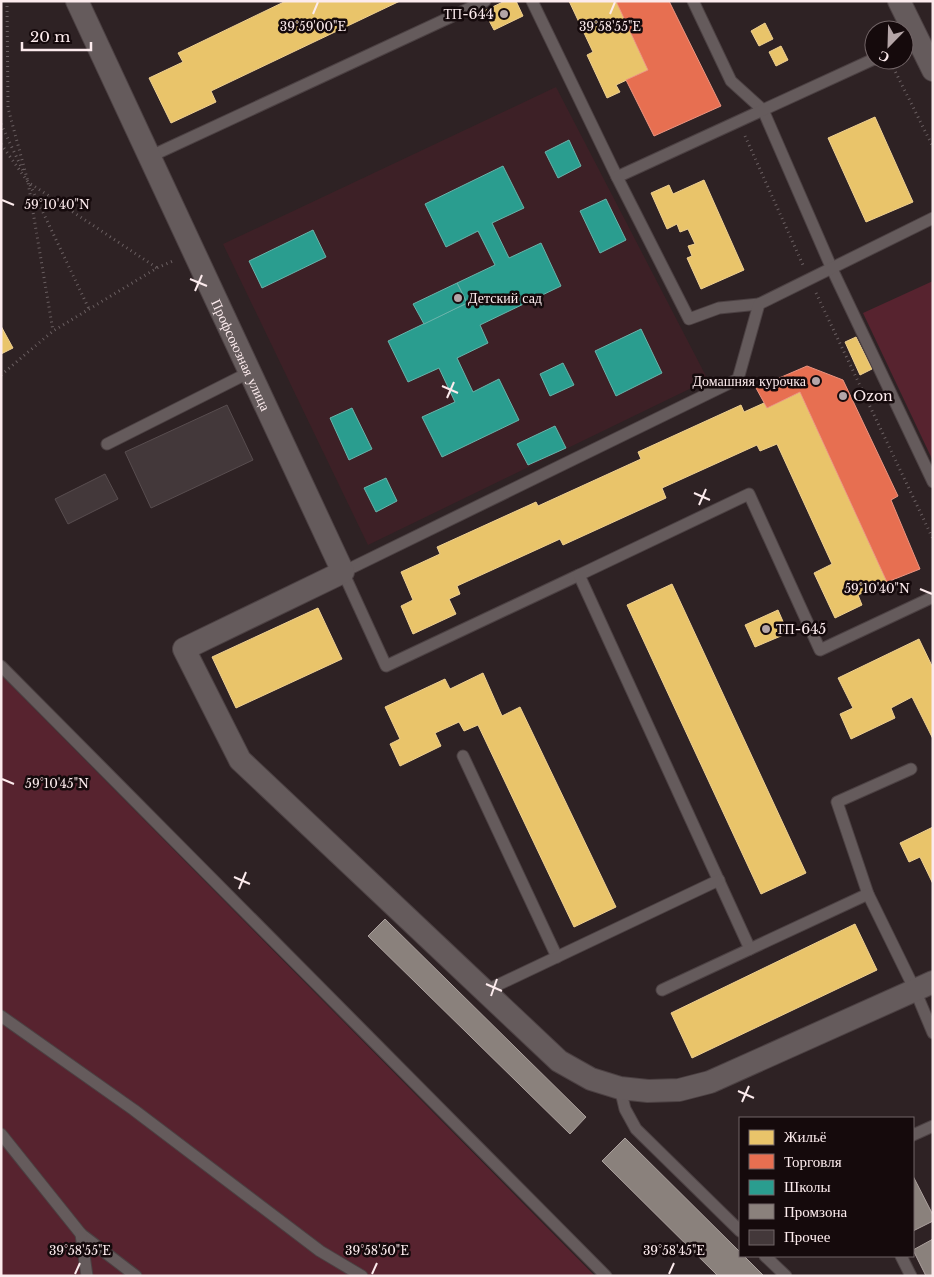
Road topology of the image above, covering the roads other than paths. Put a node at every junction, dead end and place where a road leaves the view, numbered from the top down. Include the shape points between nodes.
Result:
1 (77, 1) edge
2 (485, 1) edge
3 (532, 1) edge
4 (693, 1) edge
5 (900, 1) edge
6 (905, 20) edge
7 (914, 46) edge
8 (864, 64) edge
9 (933, 70) edge
10 (763, 110) junction
11 (149, 157) junction
12 (617, 177) junction
13 (933, 218) edge
14 (832, 269) junction
15 (759, 304) junction
16 (248, 373) junction
17 (107, 444) dead end
18 (933, 482) edge
19 (343, 572) junction
20 (579, 575) junction
21 (933, 597) edge
22 (1, 666) edge
23 (463, 756) dead end
24 (911, 769) dead end
25 (719, 880) junction
26 (868, 894) junction
27 (750, 949) junction
28 (557, 957) junction
29 (924, 986) edge
30 (662, 990) dead end
31 (484, 992) junction
32 (1, 1016) edge
33 (933, 1033) edge
34 (620, 1088) junction
35 (933, 1126) edge
36 (1, 1134) edge
37 (914, 1135) edge
38 (739, 1230) edge
39 (81, 1234) junction
40 (766, 1257) edge
41 (902, 1257) edge
42 (87, 1276) edge
43 (136, 1276) edge
44 (362, 1276) edge
45 (606, 1276) edge
46 (786, 1276) edge
47 (911, 1276) edge

1 - 11 street, Профсоюзная улица
2 - 11 lane
3 - 12 lane
4 - 10 lane via 731,81
5 - 6 street
7 - 9 street
8 - 10 lane
10 - 12 lane
10 - 14 lane
11 - 16 street, Профсоюзная улица
12 - 15 lane via 689,320 718,308
13 - 14 lane
14 - 15 lane
14 - 18 lane
15 - 19 lane via 738,379
16 - 17 lane
16 - 19 street, Профсоюзная улица
19 - 20 lane via 386,666
19 - 31 street via 184,650 240,760
20 - 21 lane via 749,494 820,650
20 - 25 lane
22 - 45 lane
23 - 28 lane
24 - 26 lane via 837,802
25 - 27 lane
25 - 28 lane
26 - 27 lane
26 - 29 lane
27 - 30 lane
28 - 31 lane
29 - 33 lane
29 - 34 street via 710,1082 679,1090
31 - 34 street via 559,1061 591,1079
32 - 44 lane via 134,1110 320,1251
34 - 38 lane via 624,1109 636,1130
35 - 37 lane
36 - 39 lane
39 - 42 lane
39 - 43 lane
40 - 46 lane
41 - 47 lane

